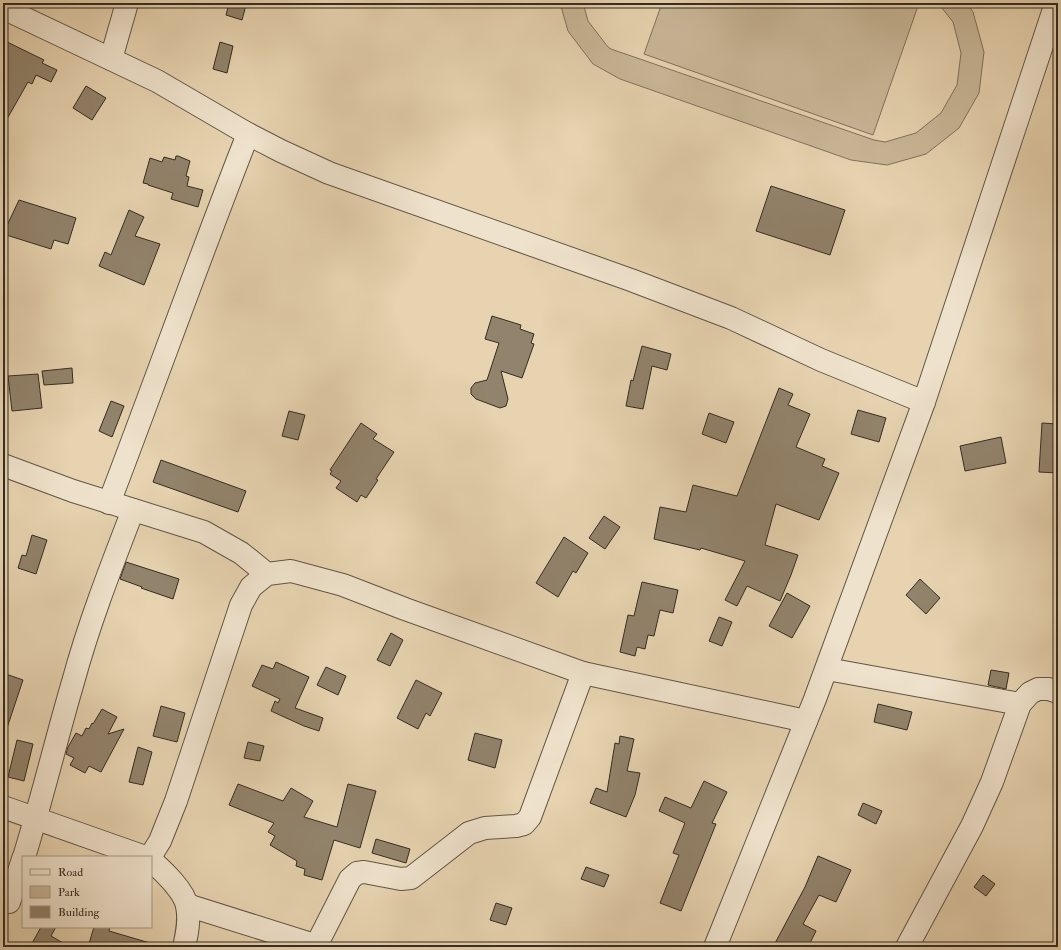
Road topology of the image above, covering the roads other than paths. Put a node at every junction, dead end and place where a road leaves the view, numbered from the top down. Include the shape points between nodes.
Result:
1 (128, 3) edge
2 (1056, 5) edge
3 (3, 8) edge
4 (111, 59) junction
5 (248, 134) junction
6 (924, 402) junction
7 (3, 465) edge
8 (109, 503) junction
9 (133, 510) junction
10 (267, 574) junction
11 (826, 669) junction
12 (583, 673) junction
13 (1058, 692) edge
14 (1020, 704) junction
15 (806, 721) junction
16 (3, 807) edge
17 (36, 819) junction
18 (24, 856) edge
19 (142, 856) edge
20 (151, 856) edge
21 (152, 861) edge
22 (22, 862) edge
23 (12, 902) edge
24 (187, 905) junction
25 (184, 947) edge
26 (715, 947) edge
27 (907, 947) edge

1 - 4 street
2 - 6 street
3 - 4 street
4 - 5 street via 157,81
5 - 6 street via 329,173 732,318 821,360
5 - 8 street
6 - 11 street
7 - 8 street
8 - 9 street
9 - 10 street via 204,532 241,553
9 - 17 street via 87,633
10 - 12 street via 291,571 343,585
10 - 20 street via 251,587 241,605 176,800 160,841
11 - 14 street
11 - 15 street
12 - 15 street
12 - 24 street via 530,817 524,824 485,828 469,833 411,878 357,873 350,879 319,940 315,943 310,944
13 - 14 street via 1038,689 1030,693
14 - 27 street via 992,782 972,826
15 - 26 street
16 - 17 street
17 - 18 street
17 - 19 street
21 - 24 street via 170,876
22 - 23 street
24 - 25 street via 188,929

